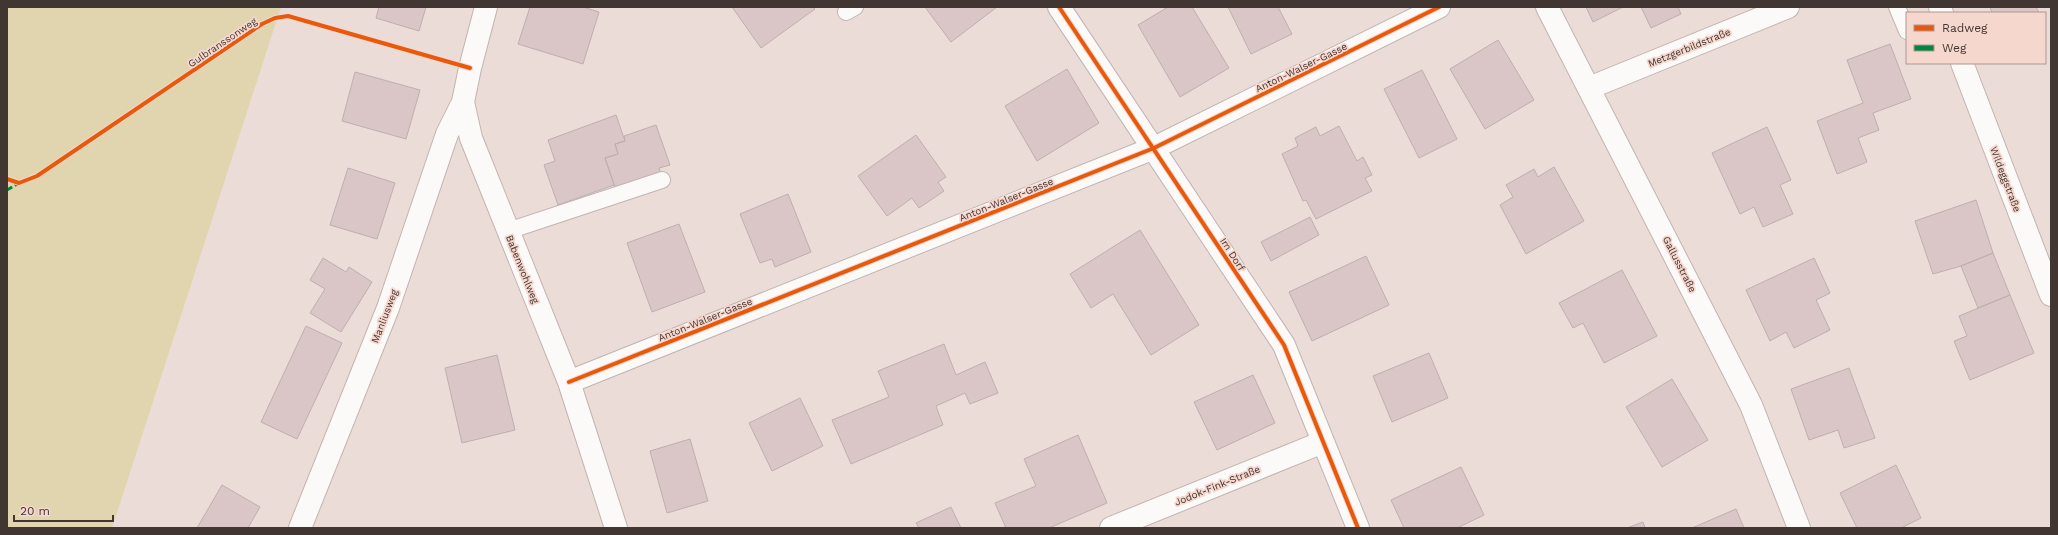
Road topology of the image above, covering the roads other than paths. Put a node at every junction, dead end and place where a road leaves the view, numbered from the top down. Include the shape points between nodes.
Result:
1 (486, 7) edge
2 (1059, 7) edge
3 (1439, 7) edge
4 (1547, 7) edge
5 (1788, 7) edge
6 (1897, 7) edge
7 (1906, 29) edge
8 (1962, 64) edge
9 (1589, 88) junction
10 (463, 102) junction
11 (1154, 148) junction
12 (662, 180) dead end
13 (508, 231) junction
14 (2051, 295) edge
15 (569, 382) junction
16 (1323, 442) junction
17 (300, 528) edge
18 (616, 528) edge
19 (1112, 528) edge
20 (1358, 528) edge
21 (1799, 528) edge

1 - 10 street, Babenwohlweg
2 - 11 street, Im Dorf
3 - 11 street, Anton-Walser-Gasse
4 - 9 street, Gallusstraße
5 - 9 street, Metzgerbildstraße
6 - 7 lane
8 - 14 street, Wildeggstraße
9 - 21 street, Gallusstraße via 1752,405
10 - 13 street, Babenwohlweg via 471,138
10 - 17 street, Manliusweg via 447,134 388,308
11 - 15 street, Anton-Walser-Gasse
11 - 16 street, Im Dorf via 1284,345
12 - 13 lane
13 - 15 street, Babenwohlweg
15 - 18 street, Babenwohlweg
16 - 19 street, Jodok-Fink-Straße
16 - 20 street, Im Dorf

